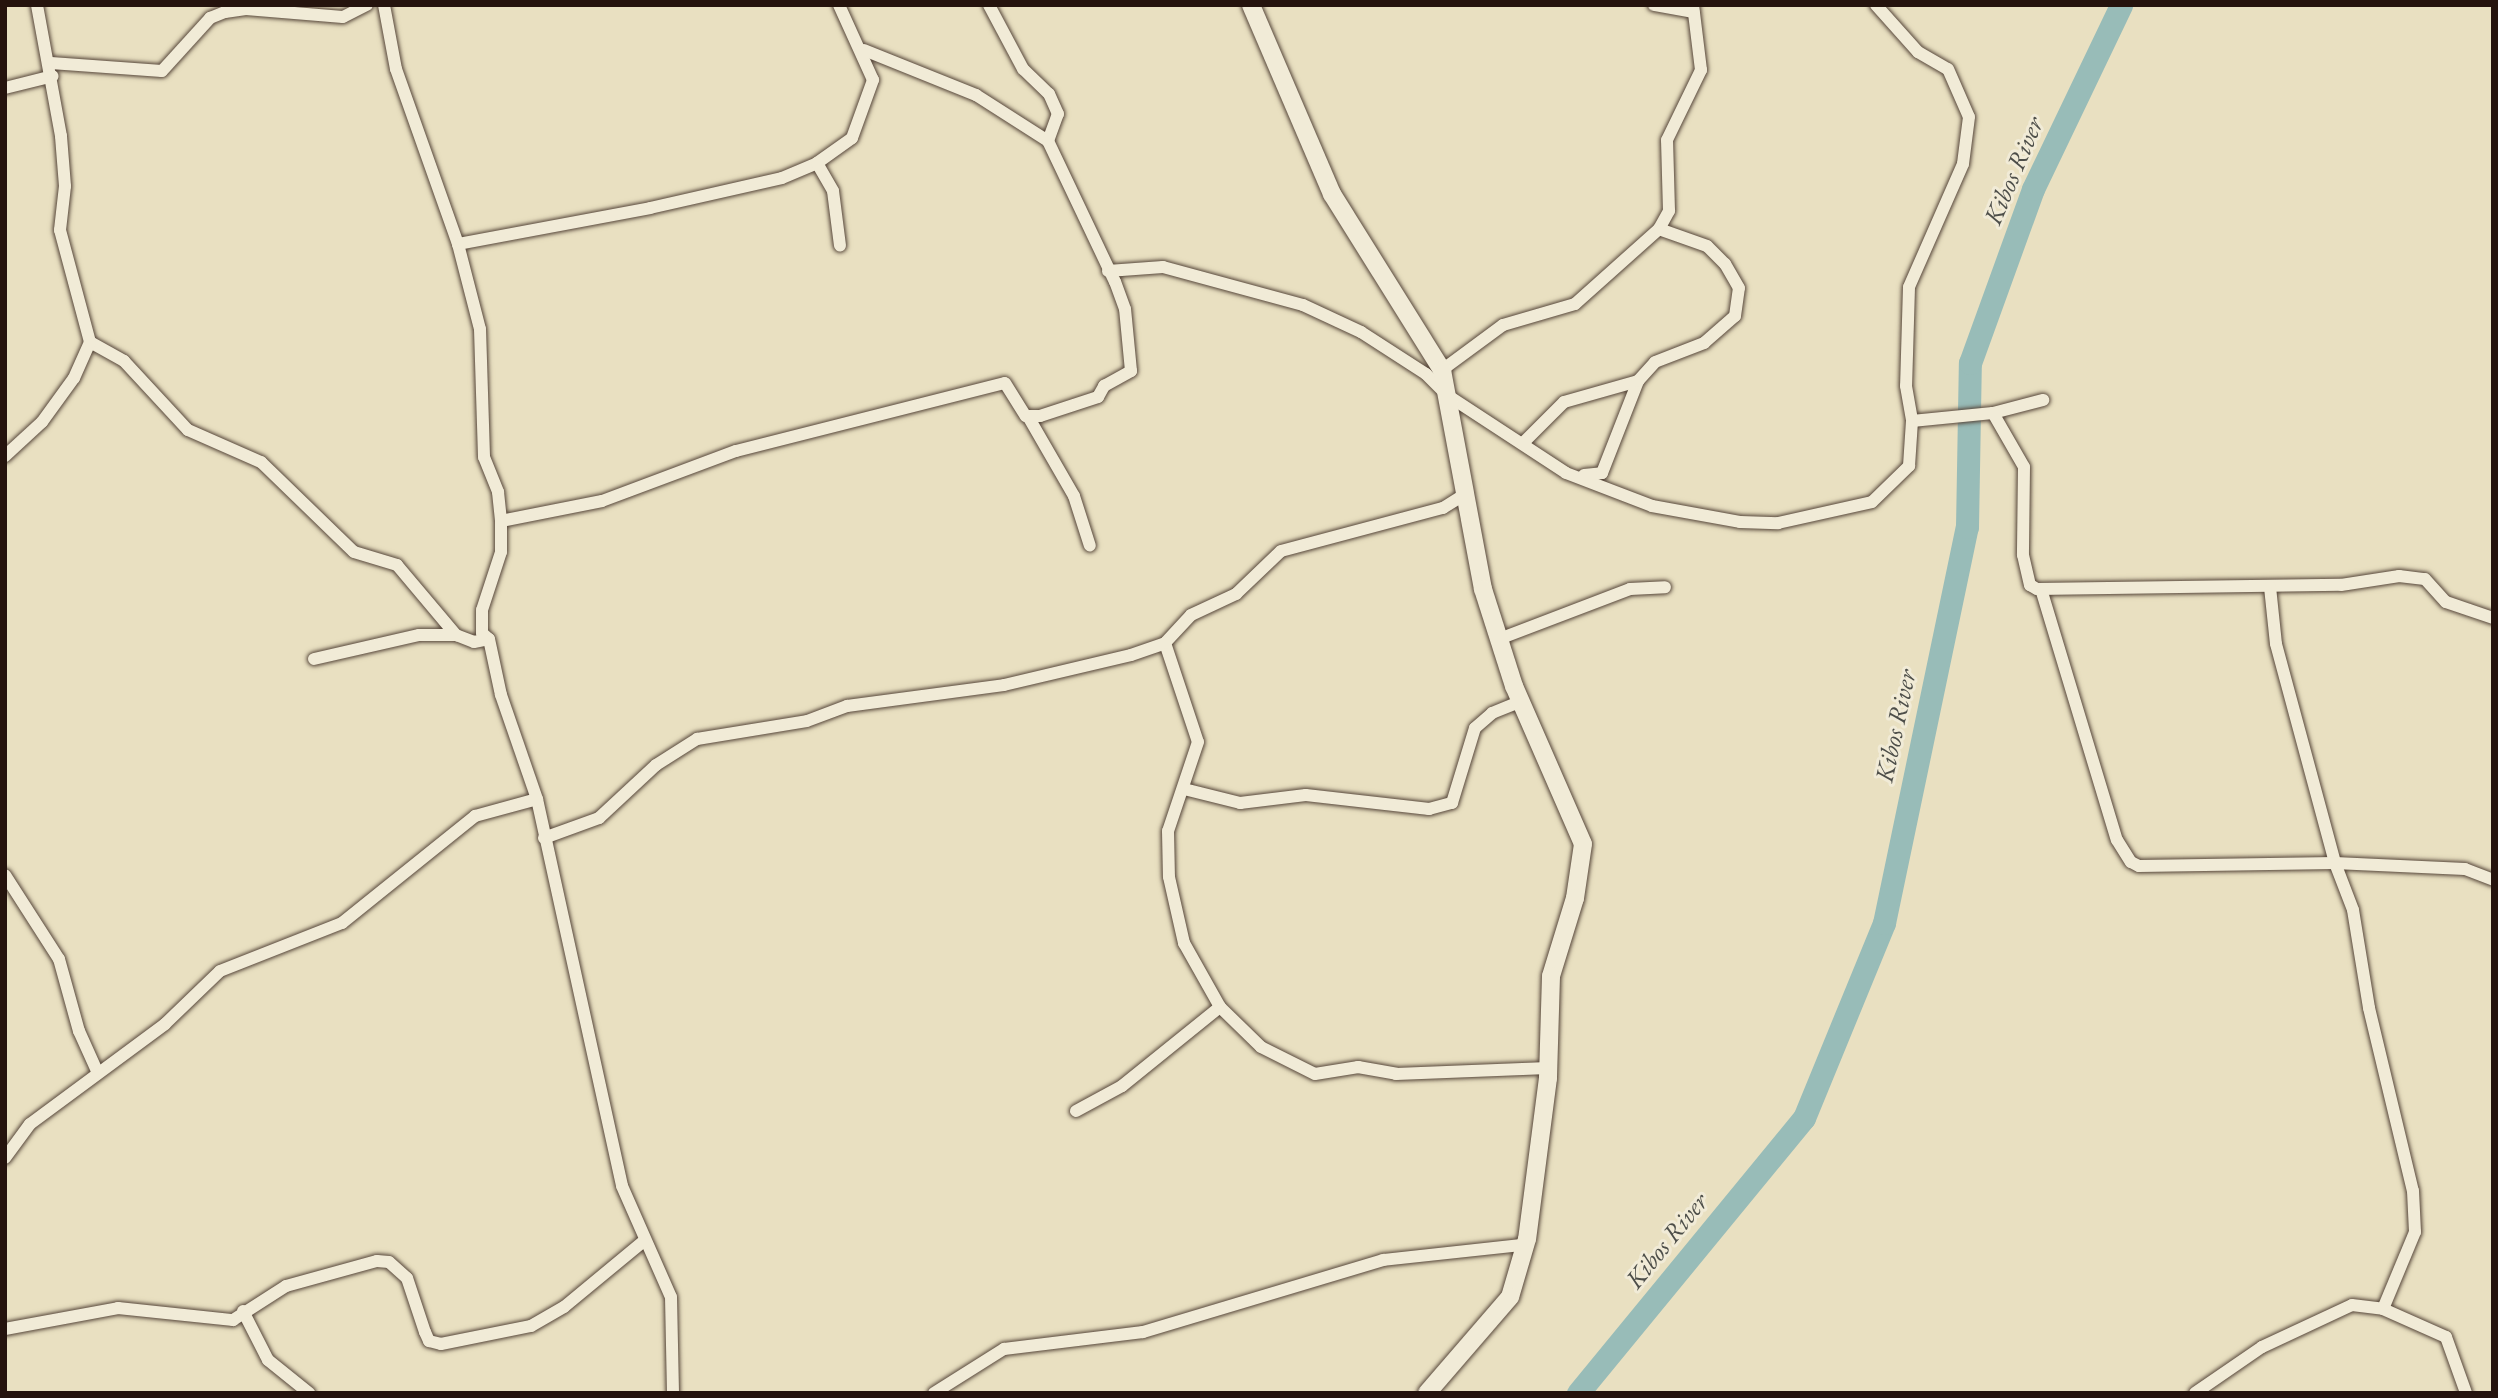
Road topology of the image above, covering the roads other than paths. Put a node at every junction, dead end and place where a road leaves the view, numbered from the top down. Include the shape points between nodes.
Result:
1 (37, 5) edge
2 (367, 5) edge
3 (384, 5) edge
4 (839, 5) edge
5 (989, 5) edge
6 (1251, 5) edge
7 (1654, 5) edge
8 (1876, 5) edge
9 (1695, 7) edge
10 (864, 50) junction
11 (51, 63) junction
12 (52, 76) junction
13 (5, 88) edge
14 (1048, 141) junction
15 (817, 163) junction
16 (1659, 229) junction
17 (458, 244) junction
18 (840, 246) dead end
19 (1108, 271) junction
20 (90, 342) junction
21 (1442, 370) junction
22 (1638, 381) junction
23 (1447, 395) junction
24 (2043, 400) dead end
25 (1987, 414) junction
26 (1029, 418) junction
27 (1912, 421) junction
28 (1523, 443) junction
29 (5, 456) edge
30 (1576, 477) junction
31 (1466, 493) junction
32 (501, 521) junction
33 (1090, 545) dead end
34 (1665, 587) dead end
35 (2270, 587) junction
36 (2041, 589) junction
37 (2493, 618) edge
38 (456, 635) junction
39 (489, 639) junction
40 (1499, 639) junction
41 (1165, 643) junction
42 (314, 659) dead end
43 (1521, 701) junction
44 (1184, 789) junction
45 (537, 799) junction
46 (544, 838) junction
47 (2335, 863) junction
48 (5, 875) edge
49 (2493, 880) edge
50 (1220, 1007) junction
51 (1548, 1068) junction
52 (97, 1070) junction
53 (1076, 1111) dead end
54 (5, 1158) edge
55 (645, 1240) junction
56 (1522, 1245) junction
57 (2383, 1309) junction
58 (243, 1311) junction
59 (5, 1329) edge
60 (309, 1393) edge
61 (673, 1393) edge
62 (934, 1393) edge
63 (1427, 1393) edge
64 (2195, 1393) edge
65 (2466, 1393) edge

1 - 11 street
2 - 11 street via 343,17 246,9 225,12 210,18 162,71
3 - 17 street via 396,69
4 - 10 street
5 - 14 street via 1023,69 1049,94 1058,114
6 - 21 main road via 1332,194
7 - 9 street
8 - 27 street via 1917,52 1948,69 1969,117 1963,164 1909,287 1906,386
9 - 16 street via 1700,70 1667,140 1669,211
10 - 14 street via 976,95
10 - 15 street via 873,80 852,138
11 - 12 street
12 - 13 street
12 - 20 street via 65,186 60,230
14 - 19 street
15 - 17 street via 782,178 650,208
15 - 18 street via 833,191
16 - 21 street via 1575,304 1503,325
16 - 22 street via 1707,246 1735,277 1740,301 1721,333 1655,362
17 - 32 street via 480,329 484,457 498,492
19 - 23 street via 1163,267 1303,305 1361,332 1426,374
19 - 26 street via 1125,309 1131,371 1104,386 1098,397
20 - 29 street via 74,378 42,422
20 - 38 street via 124,360 188,430 271,470 354,552 397,565
21 - 23 main road
22 - 28 street via 1564,402
22 - 30 street via 1602,473
23 - 28 street
23 - 31 main road
24 - 25 street
25 - 27 street
25 - 36 street via 2024,467 2023,555 2030,585
26 - 32 street via 1005,383 736,451 602,501
26 - 33 street via 1074,496
27 - 30 street via 1909,466 1872,502 1778,523 1652,506
28 - 30 street
31 - 40 main road via 1483,589
31 - 41 street via 1443,508 1281,551 1237,594 1191,615
32 - 39 street via 501,552 482,610 482,633
34 - 40 street via 1630,589
35 - 36 street
35 - 37 street via 2413,577 2425,579 2446,602
35 - 47 street via 2276,644
36 - 47 street via 2117,840 2131,862 2139,866
38 - 39 street via 474,642
38 - 42 street via 419,635
39 - 45 street via 501,695
40 - 43 main road
41 - 44 street via 1197,729
41 - 46 street via 1004,685 847,706 807,721 696,739 656,765 599,818
43 - 44 street via 1492,713 1475,728 1452,803 1429,809 1306,795 1240,803
43 - 51 main road via 1583,844 1574,898 1551,976
44 - 50 street via 1168,831 1169,877 1184,943
45 - 46 street
45 - 52 street via 475,816 342,923 220,971 164,1024
46 - 55 street via 622,1186
47 - 49 street via 2465,869
47 - 57 street via 2353,910 2369,1008 2413,1191 2415,1233
48 - 52 street via 59,959 79,1031
50 - 51 street via 1261,1047 1315,1073 1358,1067 1396,1074
50 - 53 street via 1122,1086
51 - 56 main road via 1536,1181
52 - 54 street via 30,1124
55 - 58 street via 564,1307 504,1334 429,1341 407,1278 389,1262 286,1286
55 - 61 street via 671,1297
56 - 62 street via 1383,1260 1143,1332 1004,1349
56 - 63 main road via 1510,1297
57 - 64 street via 2339,1307 2233,1364
57 - 65 street via 2446,1337
58 - 59 street via 233,1320 217,1321 118,1308
58 - 60 street via 268,1360

